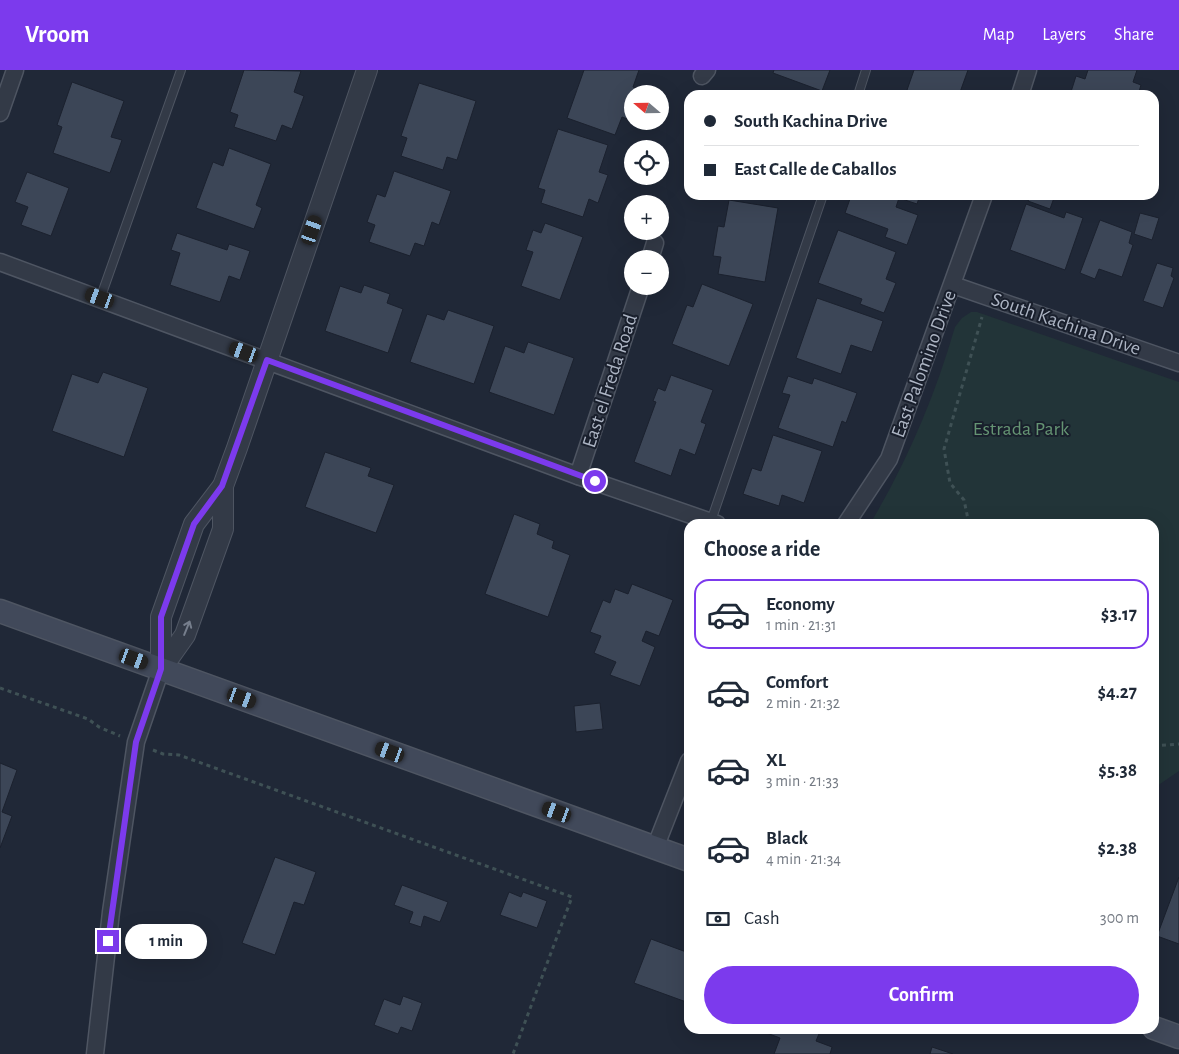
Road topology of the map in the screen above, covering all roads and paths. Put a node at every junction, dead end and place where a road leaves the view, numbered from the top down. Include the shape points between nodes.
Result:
1 (15, 70) edge
2 (180, 70) edge
3 (367, 70) edge
4 (866, 70) edge
5 (1028, 70) edge
6 (860, 90) edge
7 (1022, 90) edge
8 (0, 113) edge
9 (821, 200) edge
10 (982, 200) edge
11 (0, 262) edge
12 (953, 285) junction
13 (638, 295) edge
14 (100, 298) junction
15 (982, 316) dead end
16 (267, 360) junction
17 (1179, 363) edge
18 (578, 476) junction
19 (222, 486) junction
20 (705, 519) edge
21 (715, 519) edge
22 (849, 519) edge
23 (968, 519) edge
24 (0, 611) edge
25 (161, 669) junction
26 (0, 688) edge
27 (136, 742) junction
28 (1179, 744) edge
29 (1159, 746) edge
30 (684, 774) edge
31 (655, 848) junction
32 (684, 858) edge
33 (1159, 1030) edge
34 (1179, 1037) edge
35 (95, 1054) edge
36 (514, 1054) edge

1 - 8 street
2 - 14 lane
3 - 16 street
4 - 6 lane
5 - 7 street
9 - 21 lane
10 - 12 street, East Palomino Drive
11 - 14 street
12 - 17 street, South Kachina Drive
12 - 22 street, East Palomino Drive via 889,459
13 - 18 street, East el Freda Road
14 - 16 street
15 - 23 path via 944,450 950,483 964,500
16 - 18 street
16 - 19 street
18 - 20 street
25 -> 19 street via 185,635 223,529
19 - 25 street via 194,524 161,617
24 - 25 main road
25 - 27 street
25 - 31 main road
26 - 27 path via 88,719
27 - 35 street via 111,912
27 - 36 path via 572,897
28 - 29 path
30 - 31 street
31 - 32 main road
33 - 34 main road

